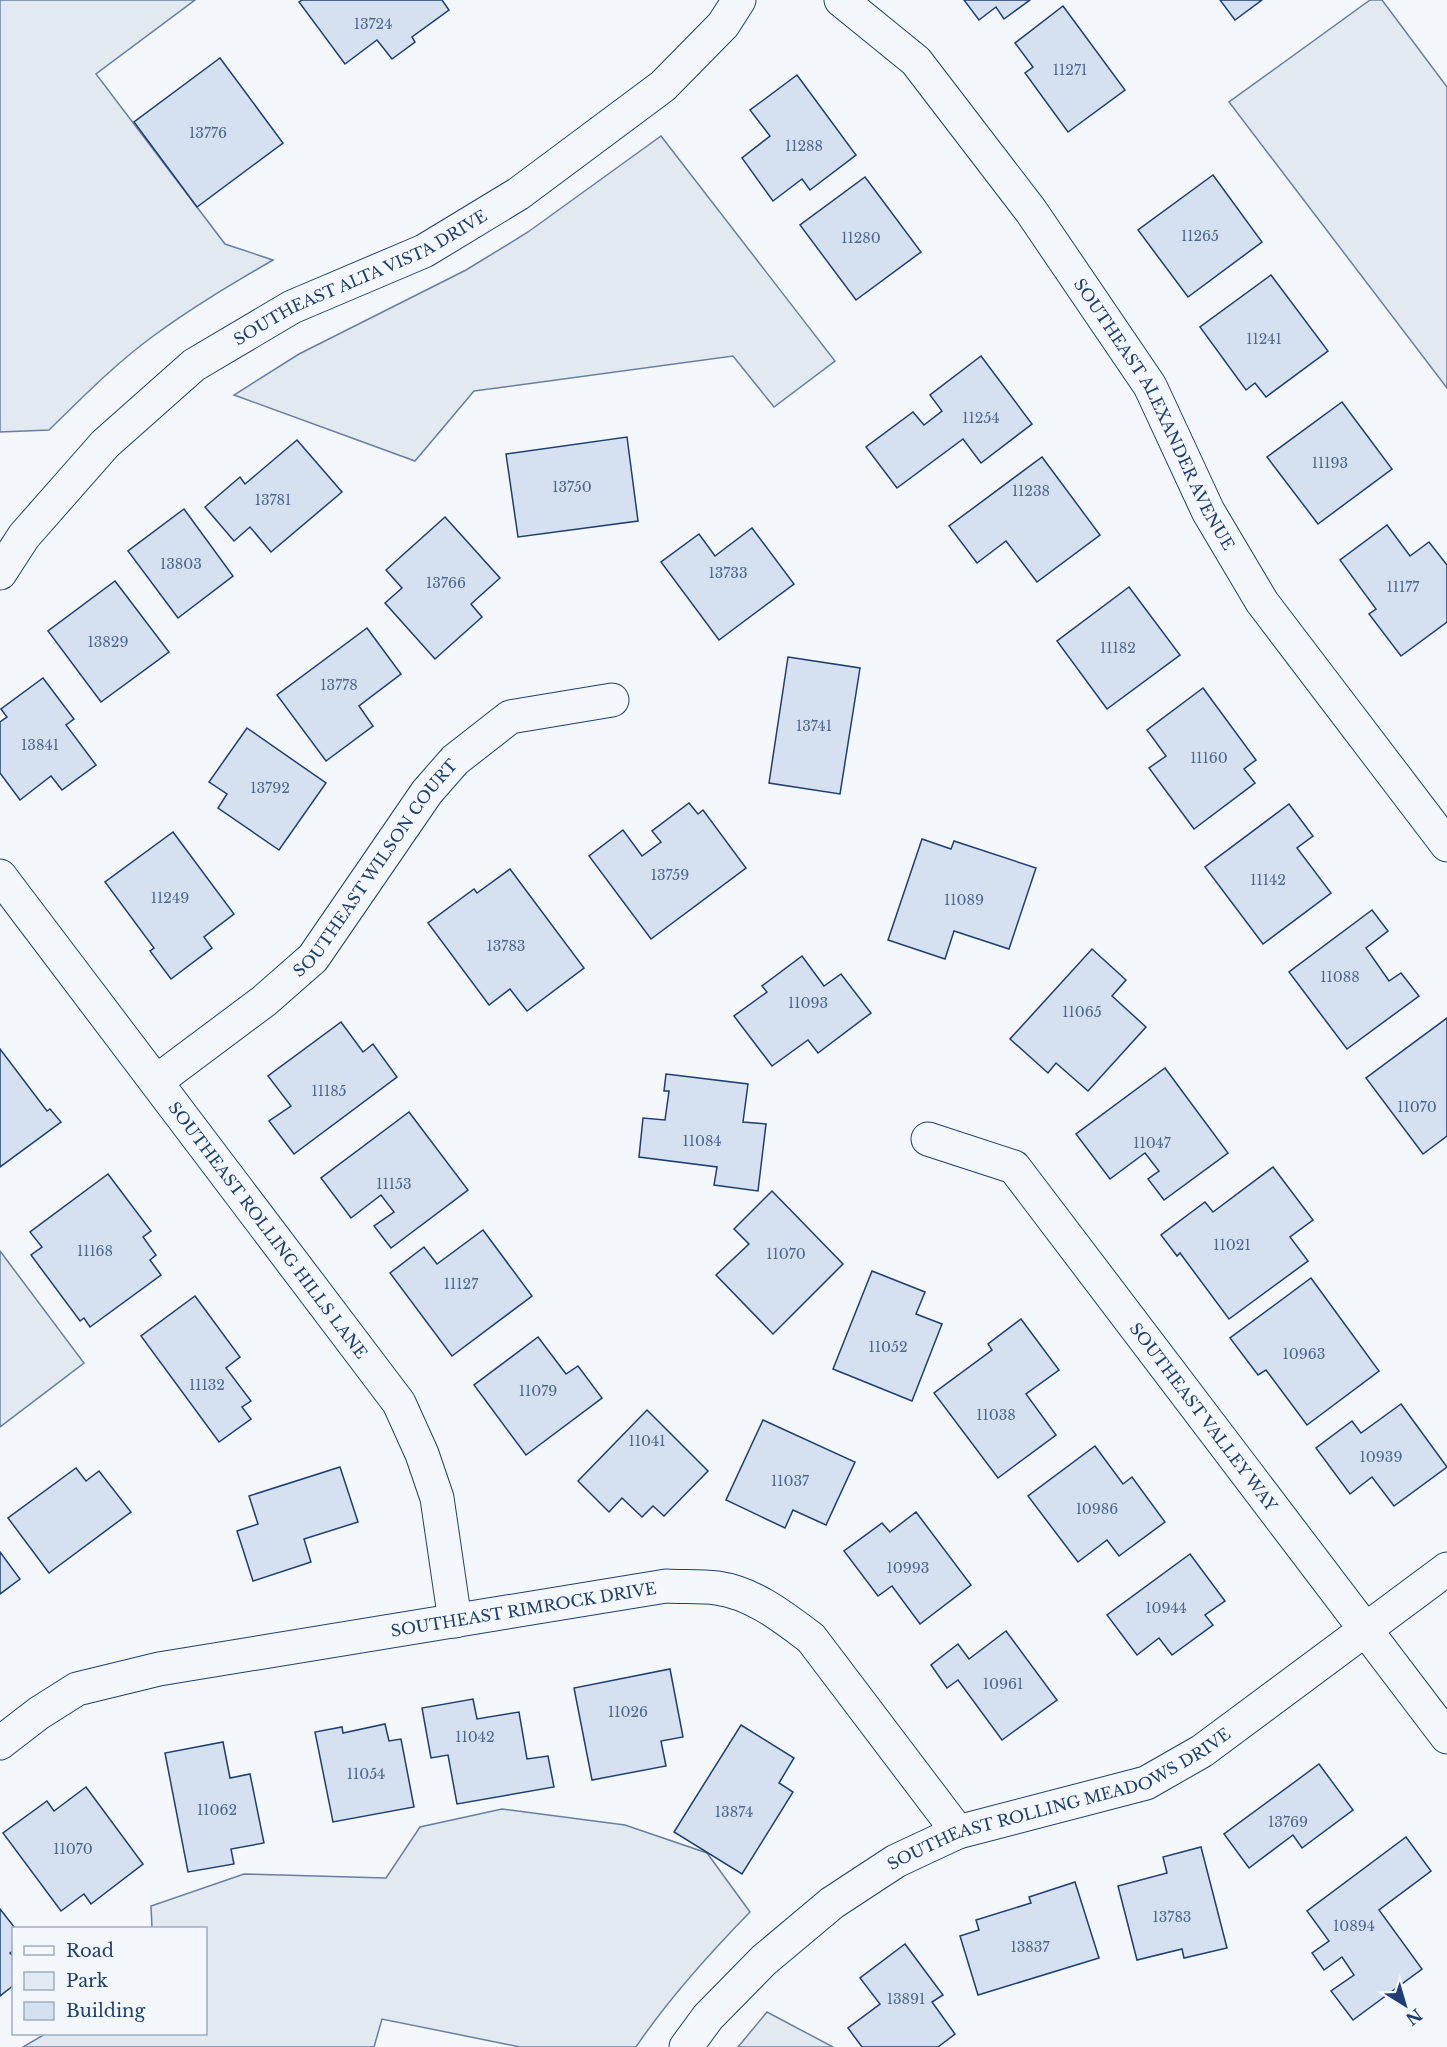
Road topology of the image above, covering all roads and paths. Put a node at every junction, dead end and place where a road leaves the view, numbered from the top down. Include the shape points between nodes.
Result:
1 (739, 0) edge
2 (841, 0) edge
3 (0, 573) edge
4 (612, 700) dead end
5 (1447, 845) edge
6 (0, 876) edge
7 (157, 1081) junction
8 (928, 1139) dead end
9 (1447, 1569) edge
10 (455, 1621) junction
11 (1366, 1629) junction
12 (1447, 1737) edge
13 (0, 1743) edge
14 (958, 1832) junction
15 (686, 2047) edge

1 - 3 street, SOUTHEAST ALTA VISTA DRIVE via 723,25 663,86 518,194 424,251 292,307 194,365 105,444 24,536
2 - 5 street, SOUTHEAST ALEXANDER AVENUE via 916,61 1031,211 1150,386 1208,511 1262,602
4 - 7 street, SOUTHEAST WILSON COURT via 510,717 455,760 427,792 313,958 264,1001
6 - 7 street, SOUTHEAST ROLLING HILLS LANE
7 - 10 street, SOUTHEAST ROLLING HILLS LANE via 399,1403 437,1498
8 - 11 street, SOUTHEAST VALLEY WAY via 1014,1167
9 - 11 street, SOUTHEAST ROLLING MEADOWS DRIVE
10 - 13 street, SOUTHEAST RIMROCK DRIVE via 159,1668 77,1689
10 - 14 street, SOUTHEAST RIMROCK DRIVE via 666,1586 718,1588 750,1599 780,1614 811,1638
11 - 12 street, SOUTHEAST VALLEY WAY
11 - 14 street, SOUTHEAST ROLLING MEADOWS DRIVE via 1202,1751 1146,1783
14 - 15 street, SOUTHEAST ROLLING MEADOWS DRIVE via 896,1862 832,1903 764,1959 708,2017

